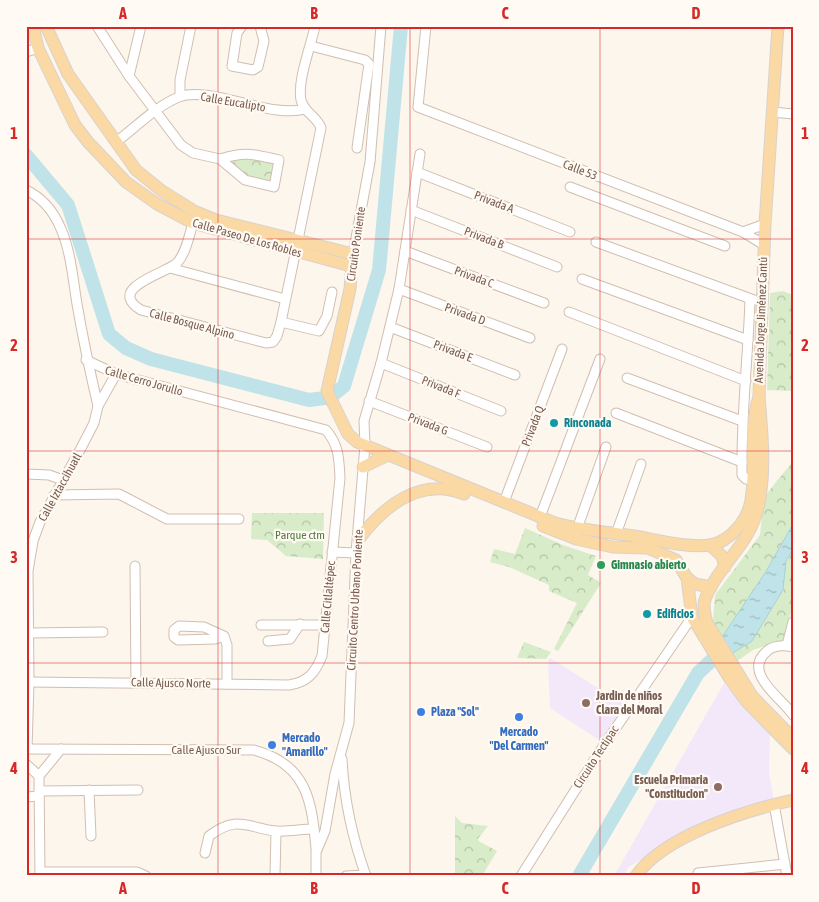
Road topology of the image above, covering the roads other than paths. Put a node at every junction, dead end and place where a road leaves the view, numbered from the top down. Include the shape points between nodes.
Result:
1 (33, 26) edge
2 (46, 26) edge
3 (97, 26) edge
4 (141, 26) edge
5 (191, 26) edge
6 (242, 26) edge
7 (260, 26) edge
8 (315, 26) edge
9 (381, 26) edge
10 (426, 26) edge
11 (778, 26) edge
12 (311, 46) junction
13 (38, 48) junction
14 (26, 52) edge
15 (68, 74) junction
16 (129, 76) junction
17 (53, 81) junction
18 (180, 96) junction
19 (305, 109) junction
20 (157, 111) junction
21 (772, 112) junction
22 (793, 114) edge
23 (116, 142) junction
24 (357, 148) dead end
25 (420, 154) dead end
26 (220, 160) junction
27 (136, 170) junction
28 (417, 172) junction
29 (126, 182) junction
30 (570, 187) dead end
31 (26, 190) edge
32 (659, 202) junction
33 (411, 210) junction
34 (653, 218) junction
35 (193, 223) junction
36 (765, 224) junction
37 (570, 232) dead end
38 (743, 232) junction
39 (596, 242) dead end
40 (764, 245) junction
41 (725, 246) dead end
42 (295, 247) junction
43 (405, 251) junction
44 (353, 254) junction
45 (351, 266) junction
46 (557, 267) dead end
47 (170, 268) junction
48 (582, 279) dead end
49 (399, 290) junction
50 (332, 292) dead end
51 (285, 299) junction
52 (750, 300) junction
53 (762, 300) junction
54 (544, 303) dead end
55 (570, 312) dead end
56 (281, 322) junction
57 (390, 327) junction
58 (530, 338) dead end
59 (748, 340) junction
60 (562, 349) dead end
61 (600, 359) dead end
62 (86, 360) junction
63 (381, 363) junction
64 (116, 374) junction
65 (515, 375) dead end
66 (627, 378) dead end
67 (746, 381) junction
68 (758, 397) junction
69 (369, 401) junction
70 (98, 406) junction
71 (501, 411) dead end
72 (616, 412) dead end
73 (742, 420) junction
74 (326, 430) joint
75 (365, 445) junction
76 (487, 447) dead end
77 (606, 447) dead end
78 (388, 455) junction
79 (742, 462) junction
80 (641, 464) dead end
81 (363, 467) junction
82 (26, 474) edge
83 (753, 479) junction
84 (63, 480) junction
85 (54, 495) junction
86 (504, 502) junction
87 (540, 517) junction
88 (239, 519) dead end
89 (577, 529) junction
90 (616, 534) junction
91 (358, 540) junction
92 (684, 544) junction
93 (710, 544) junction
94 (332, 552) junction
95 (356, 553) junction
96 (676, 560) junction
97 (135, 566) dead end
98 (725, 567) junction
99 (687, 578) junction
100 (711, 587) junction
101 (692, 617) junction
102 (793, 622) edge
103 (300, 624) junction
104 (261, 625) dead end
105 (326, 625) junction
106 (103, 632) dead end
107 (29, 633) junction
108 (224, 636) junction
109 (268, 641) dead end
110 (713, 642) junction
111 (790, 646) edge
112 (311, 677) joint
113 (28, 682) edge
114 (136, 683) junction
115 (227, 684) junction
116 (27, 700) edge
117 (793, 715) edge
118 (791, 740) edge
119 (26, 749) edge
120 (61, 749) junction
121 (341, 754) junction
122 (26, 764) edge
123 (39, 776) junction
124 (89, 790) junction
125 (138, 790) dead end
126 (39, 793) junction
127 (26, 796) edge
128 (793, 800) edge
129 (774, 804) junction
130 (314, 829) junction
131 (276, 831) junction
132 (91, 836) dead end
133 (316, 852) junction
134 (205, 853) dead end
135 (785, 864) junction
136 (698, 872) dead end
137 (40, 874) edge
138 (146, 876) edge
139 (275, 876) edge
140 (316, 876) edge
141 (346, 876) edge
142 (366, 876) edge
143 (521, 876) edge
144 (636, 876) edge
145 (787, 876) edge

1 - 13 main road, Calle Paseo De Los Robles
2 - 15 main road, Calle Paseo De Los Robles
3 - 16 street
4 - 16 street
5 - 18 street
6 - 7 street via 237,33 232,66 253,70 258,67 264,41
8 - 12 street
9 - 44 street, Circuito Poniente via 370,162
10 - 32 street, Calle 53 via 418,107
11 - 21 main road, Avenida Jorge Jiménez Cantú
12 - 19 street via 300,89
12 - 24 street via 365,60 369,64
13 - 14 street
13 - 17 main road, Calle Paseo De Los Robles
15 - 17 main road
15 - 23 main road, Calle Paseo De Los Robles
16 - 20 street
17 - 29 main road, Calle Paseo De Los Robles via 75,125
18 - 19 street, Calle Eucalipto via 198,95 290,112
18 - 20 street
19 - 42 street via 318,120 321,128
20 - 23 street
20 - 26 street via 181,145 193,153
21 - 22 street
21 - 36 main road, Avenida Jorge Jiménez Cantú
23 - 27 main road, Calle Paseo De Los Robles
25 - 28 street, Circuito Centro Urbano Poniente
26 - 26 street via 240,153 279,160 274,187 244,180
27 - 29 main road
27 - 42 main road, Calle Paseo De Los Robles via 194,211
28 - 33 street, Circuito Centro Urbano Poniente
28 - 37 street, Privada A
29 - 35 main road, Calle Paseo De Los Robles via 157,204
30 - 34 street
31 - 62 street via 36,194 50,208 62,229
32 - 34 street
32 - 38 street, Calle 53
33 - 43 street, Circuito Centro Urbano Poniente
33 - 46 street, Privada B
34 - 41 street
35 - 42 main road, Calle Paseo De Los Robles
35 - 47 street, Calle Bosque Alpino via 185,249
36 - 38 street
36 - 40 main road, Avenida Jorge Jiménez Cantú
38 - 40 street, Calle 53
39 - 52 street
40 - 53 main road, Avenida Jorge Jiménez Cantú
42 - 44 main road, Calle Paseo De Los Robles
42 - 45 main road, Calle Paseo De Los Robles
42 - 51 street
43 - 49 street, Circuito Centro Urbano Poniente
43 - 54 street, Privada C
44 - 45 main road, Circuito Poniente
45 - 75 main road, Circuito Poniente via 350,289 327,391 348,434
47 - 51 street
47 - 56 street, Calle Bosque Alpino via 136,284 131,298 135,306 266,343 273,342
48 - 59 street
49 - 57 street, Circuito Centro Urbano Poniente
49 - 58 street, Privada D
50 - 56 street via 327,316 319,331
51 - 56 street
52 - 53 street
52 - 59 street
53 - 68 main road, Avenida Jorge Jiménez Cantú
55 - 67 street
57 - 63 street, Circuito Centro Urbano Poniente
57 - 65 street, Privada E
59 - 67 street
60 - 86 street, Privada Q
61 - 87 street
62 - 64 street, Calle Cerro Jorullo
62 - 70 street
63 - 69 street, Circuito Centro Urbano Poniente
63 - 71 street, Privada F
64 - 70 street, Calle Iztaccíhuatl
64 - 74 street, Calle Cerro Jorullo
66 - 73 street
67 - 73 street
68 - 83 main road via 754,412
68 - 98 main road, Avenida Jorge Jiménez Cantú via 762,416 759,503 747,535
69 - 75 street, Circuito Centro Urbano Poniente via 364,421
69 - 76 street, Privada G
70 - 84 street, Calle Iztaccíhuatl via 94,423
72 - 79 street
73 - 79 street
74 - 94 street, Calle Citlaltépec via 339,454 340,478
75 - 78 main road, Circuito Poniente
75 - 81 street, Circuito Centro Urbano Poniente
77 - 89 street
78 - 81 main road
78 - 86 main road, Circuito Poniente
79 - 83 street via 742,475
80 - 90 street
81 - 91 street, Circuito Centro Urbano Poniente
82 - 84 street via 49,475
83 - 93 main road via 751,502 739,527 722,540
84 - 85 street, Calle Iztaccíhuatl
85 - 88 street via 119,494 166,518
85 - 107 street, Calle Iztaccíhuatl via 40,522 30,561
86 - 87 main road, Circuito Poniente
87 - 89 main road, Circuito Poniente
89 - 90 main road, Circuito Poniente
90 - 92 main road, Circuito Poniente
91 - 95 street, Circuito Centro Urbano Poniente
91 - 96 main road via 375,518 411,493 452,489 576,540 613,547 648,548
92 - 93 main road
92 - 96 main road via 676,553
93 - 98 main road via 722,556
94 - 95 street
94 - 105 street, Calle Citlaltépec
95 - 121 street, Circuito Centro Urbano Poniente via 349,723
96 - 99 main road
97 - 114 street
98 - 100 main road, Avenida Jorge Jiménez Cantú
99 - 100 main road via 695,584
99 - 101 main road
100 - 110 main road, Avenida Jorge Jiménez Cantú via 705,598 704,611
101 - 110 main road
101 - 143 street, Circuito Tectipac via 610,735
102 - 111 street
103 - 104 street
103 - 105 street
103 - 109 street via 290,639
105 - 112 street, Calle Citlaltépec via 322,656
106 - 107 street
107 - 113 street, Calle Iztaccíhuatl
108 - 108 street via 204,626 178,626 174,630 178,640
108 - 115 street
110 - 118 main road via 746,701
111 - 117 street via 767,651 760,667 764,684
112 - 115 street, Calle Ajusco Norte via 289,685
113 - 114 street, Calle Ajusco Norte
113 - 116 street, Calle Iztaccíhuatl
114 - 115 street, Calle Ajusco Norte
116 - 119 street, Calle Iztaccíhuatl
119 - 120 street, Calle Ajusco Sur
120 - 123 street
120 - 130 street, Calle Ajusco Sur via 254,750 269,753 281,759 303,784 310,800
121 - 133 street via 334,774 326,831
121 - 142 street via 343,794
122 - 123 street
123 - 126 street
124 - 125 street
124 - 126 street
124 - 132 street
126 - 127 street
126 - 137 street
128 - 129 main road
129 - 135 street
129 - 144 main road via 719,822 683,839 651,860
130 - 131 street
130 - 133 street, Calle Ajusco Sur
131 - 134 street via 244,823 229,824 209,836
131 - 139 street
133 - 140 street
135 - 136 street
135 - 145 street
137 - 138 street via 137,872
141 - 142 street

